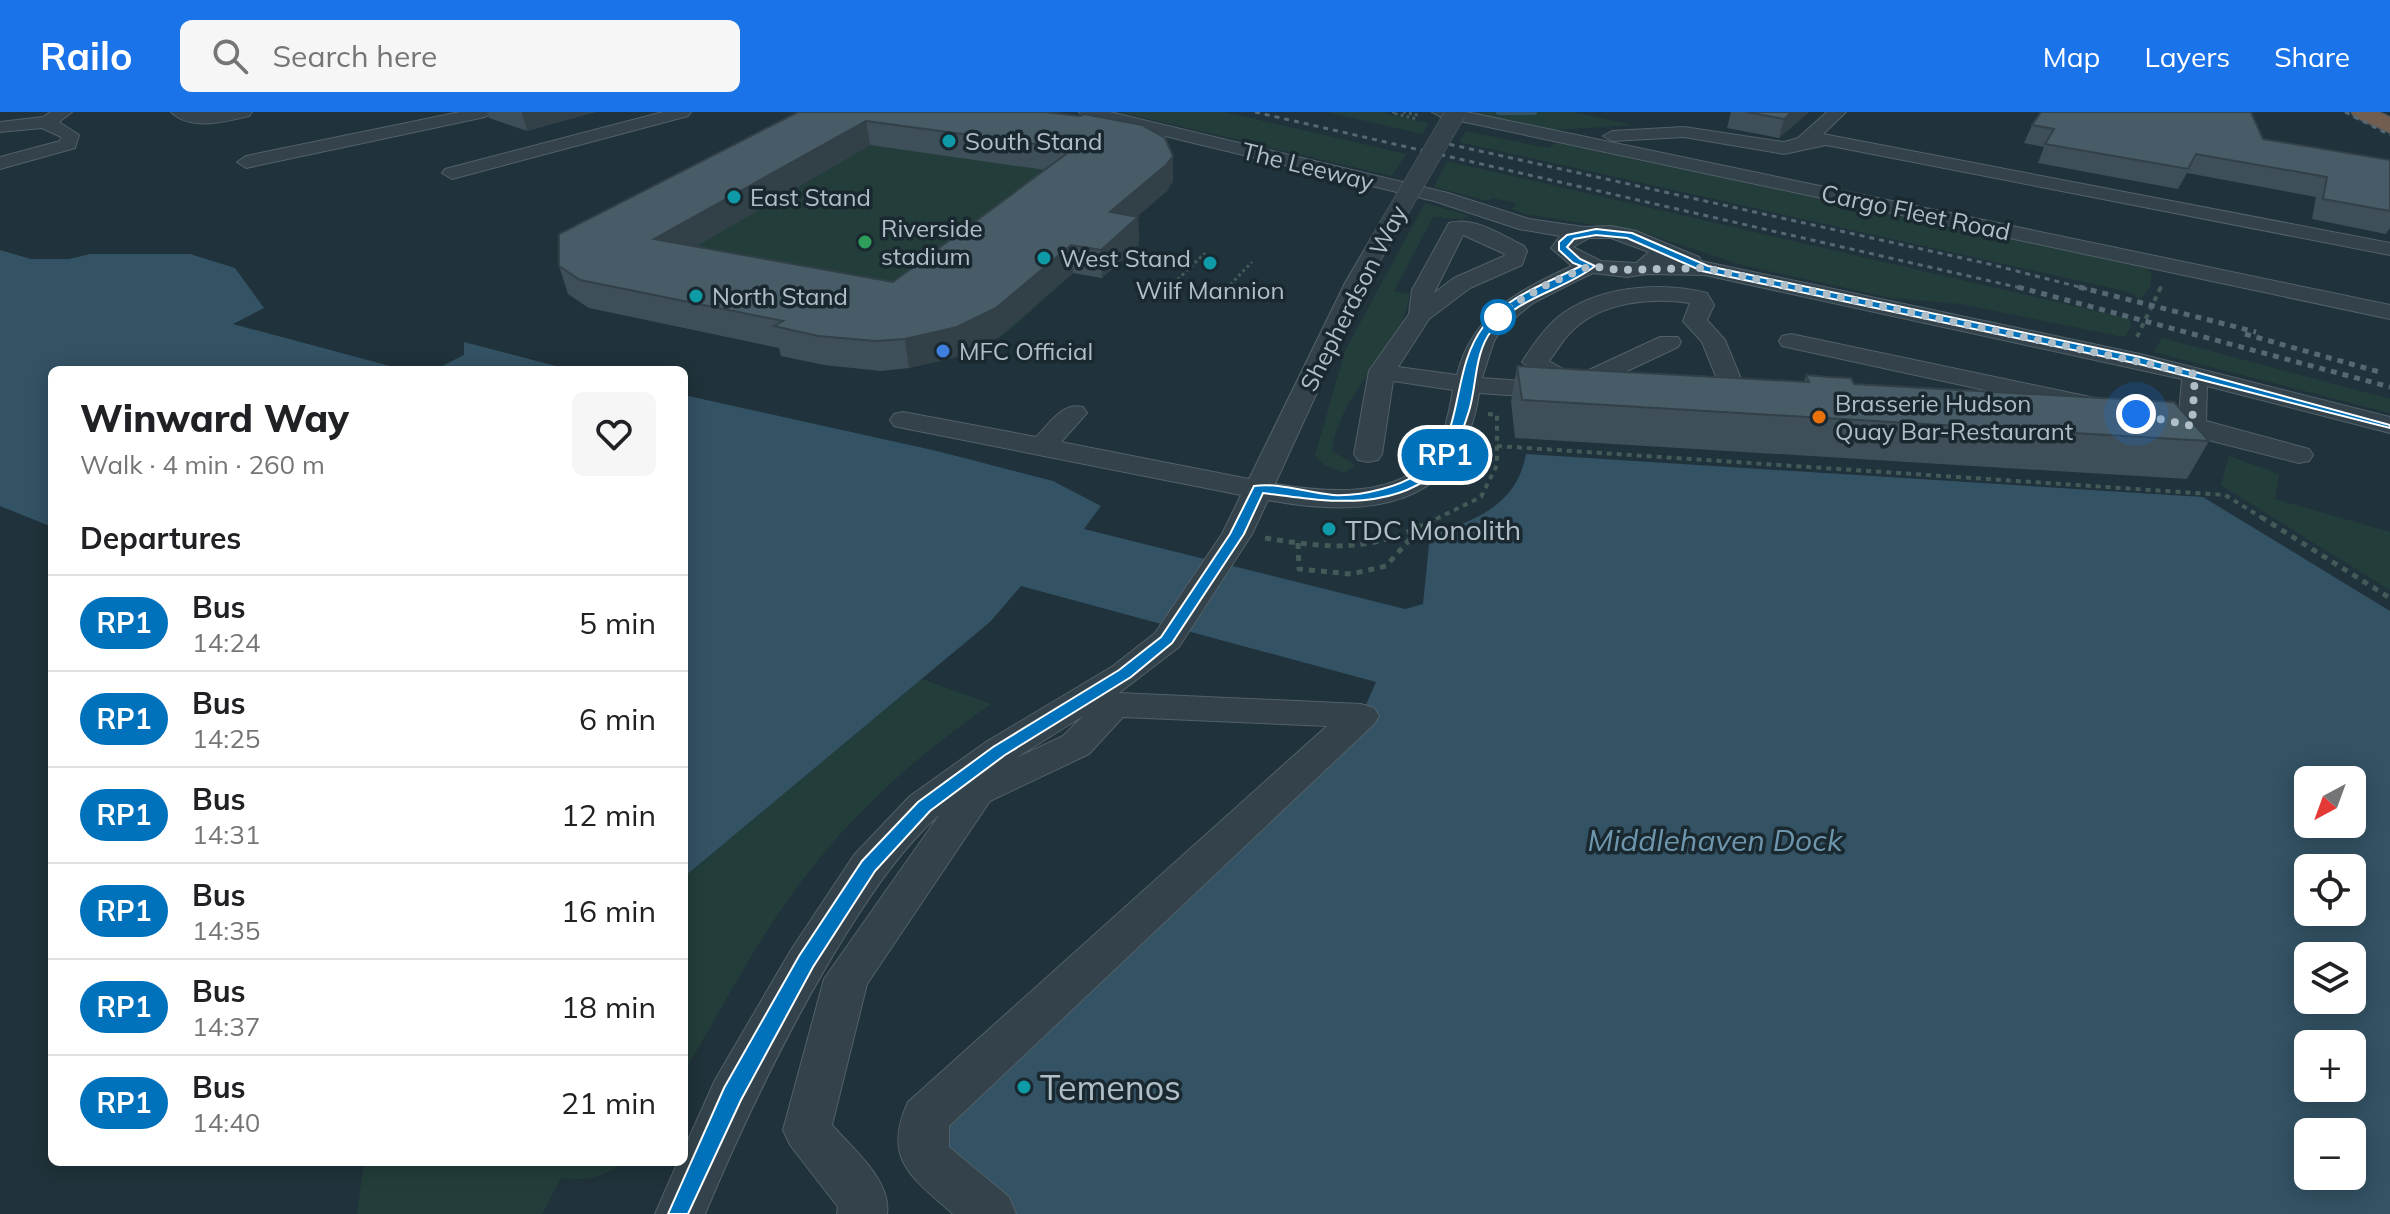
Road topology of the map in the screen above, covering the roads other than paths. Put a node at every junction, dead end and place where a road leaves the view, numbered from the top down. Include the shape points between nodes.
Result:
1 (180, 112) edge
2 (243, 112) edge
3 (485, 112) edge
4 (682, 112) edge
5 (1088, 112) edge
6 (1441, 112) edge
7 (1456, 112) edge
8 (1837, 112) edge
9 (2362, 112) edge
10 (2381, 112) edge
11 (56, 117) edge
12 (2390, 117) edge
13 (2390, 126) edge
14 (0, 127) edge
15 (1812, 135) junction
16 (1568, 138) junction
17 (1230, 147) junction
18 (1204, 159) dead end
19 (246, 162) dead end
20 (0, 163) edge
21 (1318, 168) junction
22 (2011, 168) dead end
23 (452, 173) dead end
24 (1292, 183) dead end
25 (1526, 225) junction
26 (1585, 233) junction
27 (1562, 248) junction
28 (2390, 249) edge
29 (1649, 258) junction
30 (1590, 266) junction
31 (2390, 312) edge
32 (1421, 314) dead end
33 (1791, 341) dead end
34 (1669, 342) dead end
35 (1382, 371) junction
36 (2195, 374) junction
37 (1728, 379) edge
38 (1467, 384) junction
39 (1574, 386) junction
40 (1074, 413) dead end
41 (903, 420) dead end
42 (2390, 425) edge
43 (2192, 426) junction
44 (1041, 447) junction
45 (1368, 454) dead end
46 (2299, 455) dead end
47 (1258, 489) junction
48 (680, 1214) edge
49 (862, 1214) edge
50 (991, 1214) edge

1 - 2 street via 194,119
3 - 19 street
4 - 23 street
5 - 17 street, The Leeway
6 - 16 street, Cargo Fleet Road
7 - 47 street, Shepherdson Way, bridge via 1356,283
8 - 15 street
9 - 13 highway
10 - 12 highway
11 - 14 street
11 - 20 street via 46,123 70,135 69,144
15 - 16 street via 1784,148 1684,132
15 - 22 street
15 - 28 street
16 - 31 street, Cargo Fleet Road
17 - 18 street
17 - 21 street, The Leeway
21 - 24 street
21 - 25 street, The Leeway via 1441,197
25 - 26 street, The Leeway
25 - 27 street, The Leeway
26 - 27 street via 1571,237
26 - 29 street, The Leeway via 1629,235
27 - 30 street, The Leeway
29 - 30 street via 1618,270
29 - 36 street
30 - 38 street via 1505,309 1477,347
32 - 35 street
33 - 43 street
34 - 39 street
35 - 38 street
35 - 45 street
36 - 42 street
36 - 43 street
37 - 39 street via 1713,340 1695,321 1702,305 1699,298 1649,293 1607,303 1565,324 1534,362
38 - 39 street via 1565,391
38 - 47 street via 1463,412 1446,452 1415,481 1387,492 1337,499
40 - 44 street
41 - 44 street
43 - 46 street
44 - 47 street
47 - 48 street, Shepherdson Way via 1237,534 1167,640 1125,674 999,751 924,806 868,866 806,962 732,1095
49 - 50 street via 864,1201 807,1130 846,979 977,791 1076,745 1114,705 1361,716 925,1117 924,1157

